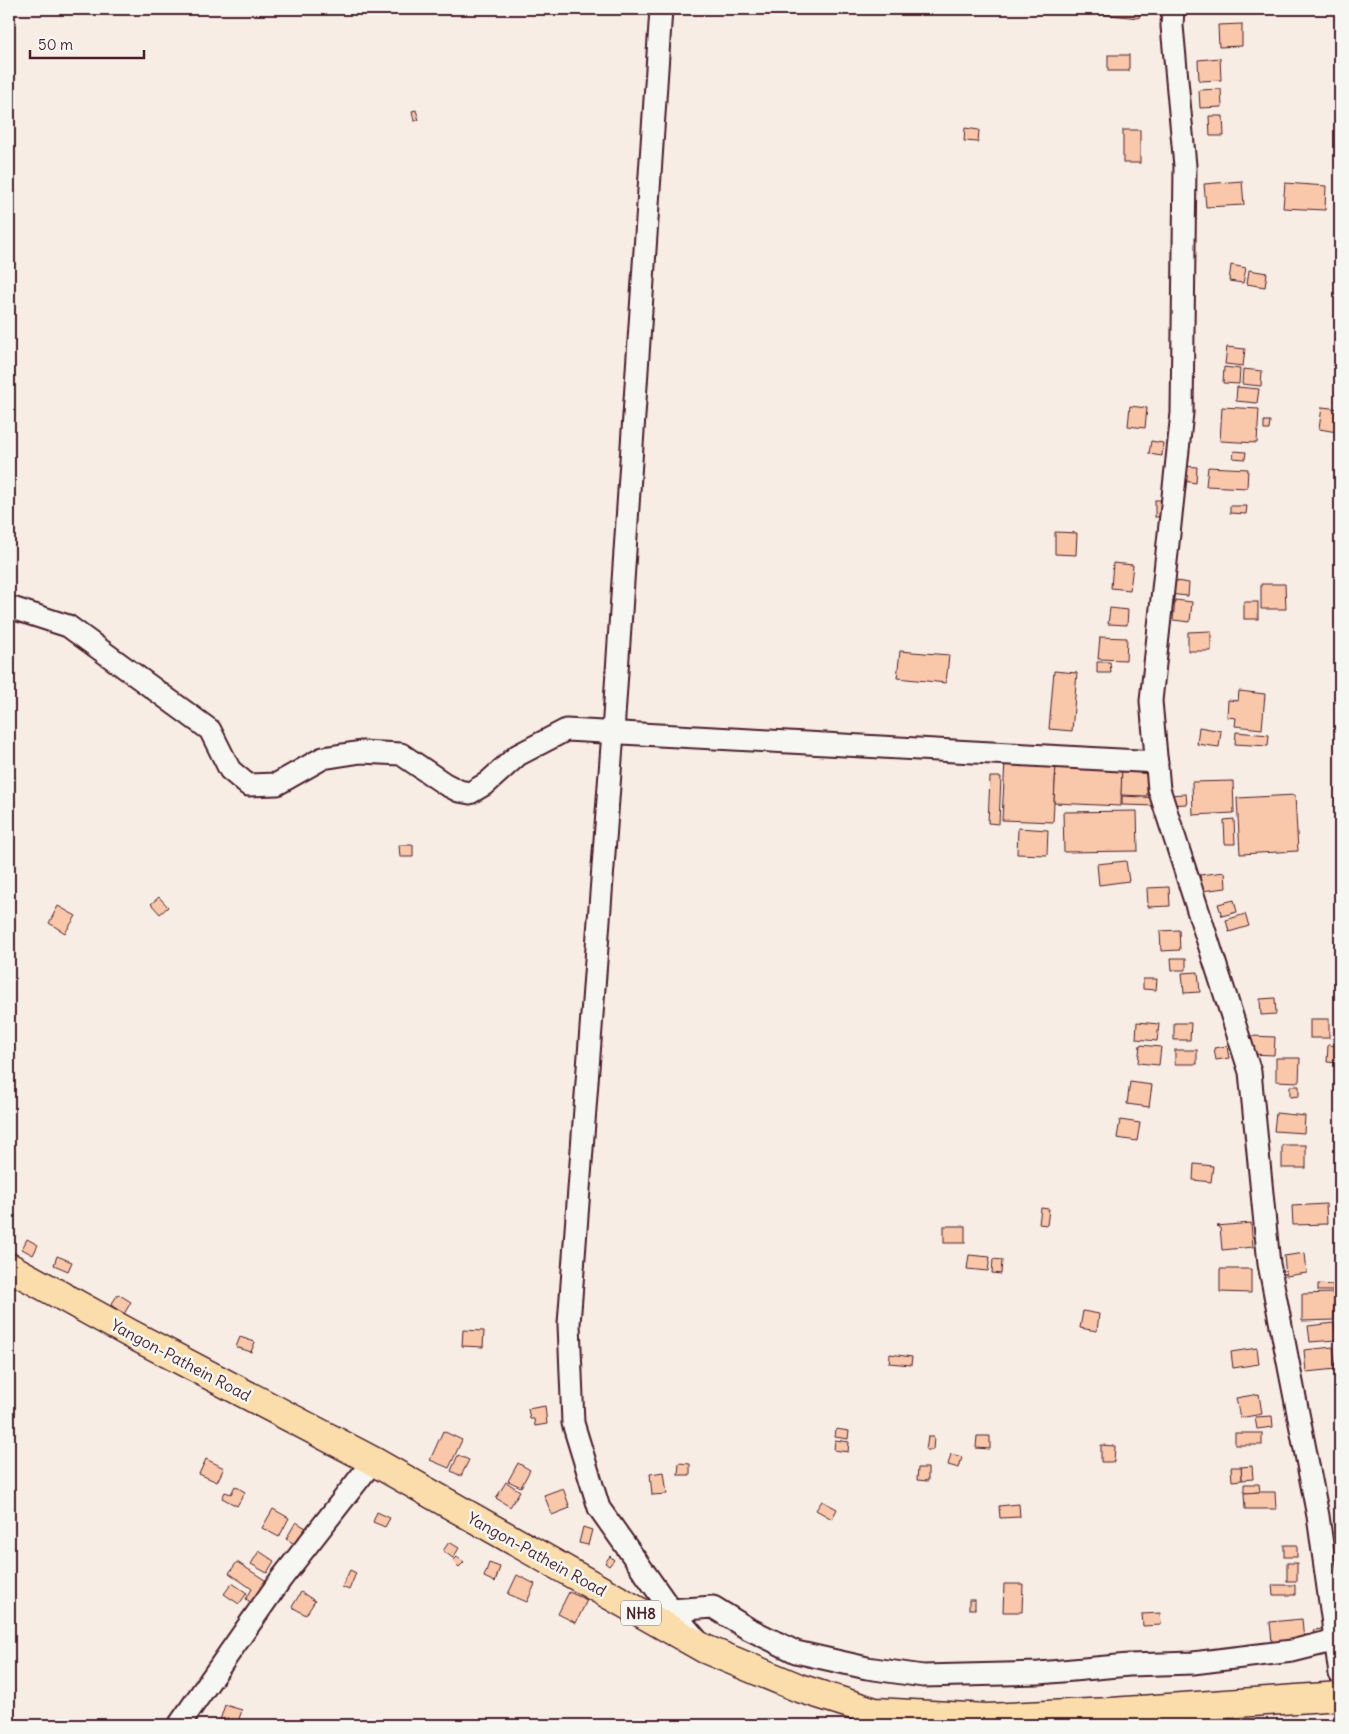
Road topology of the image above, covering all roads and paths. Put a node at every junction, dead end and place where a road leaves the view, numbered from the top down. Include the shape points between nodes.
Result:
1 (661, 9) edge
2 (1173, 9) edge
3 (9, 606) edge
4 (612, 732) junction
5 (1157, 762) junction
6 (9, 1268) edge
7 (373, 1461) junction
8 (671, 1610) junction
9 (1336, 1640) junction
10 (705, 1649) junction
11 (1340, 1674) edge
12 (1340, 1696) edge
13 (179, 1725) edge

1 - 4 street
2 - 5 street via 1185,166 1182,413 1151,701
3 - 4 street via 68,626 210,730 230,770 248,785 277,784 324,758 361,752 401,754 445,784 470,793 487,783 518,755 566,730
4 - 5 street
4 - 8 street via 569,1324 573,1423 599,1508
5 - 9 street via 1159,789 1250,1072 1268,1264 1318,1516
6 - 7 highway, Yangon-Pathein Road / NH8
7 - 10 highway, Yangon-Pathein Road / NH8
7 - 13 street via 281,1579
8 - 9 street via 712,1607 796,1652 922,1676 1039,1673 1193,1662 1292,1651
8 - 10 street
9 - 11 street
10 - 12 highway, Yangon-Pathein Road / NH8 via 799,1688 875,1712 987,1718

